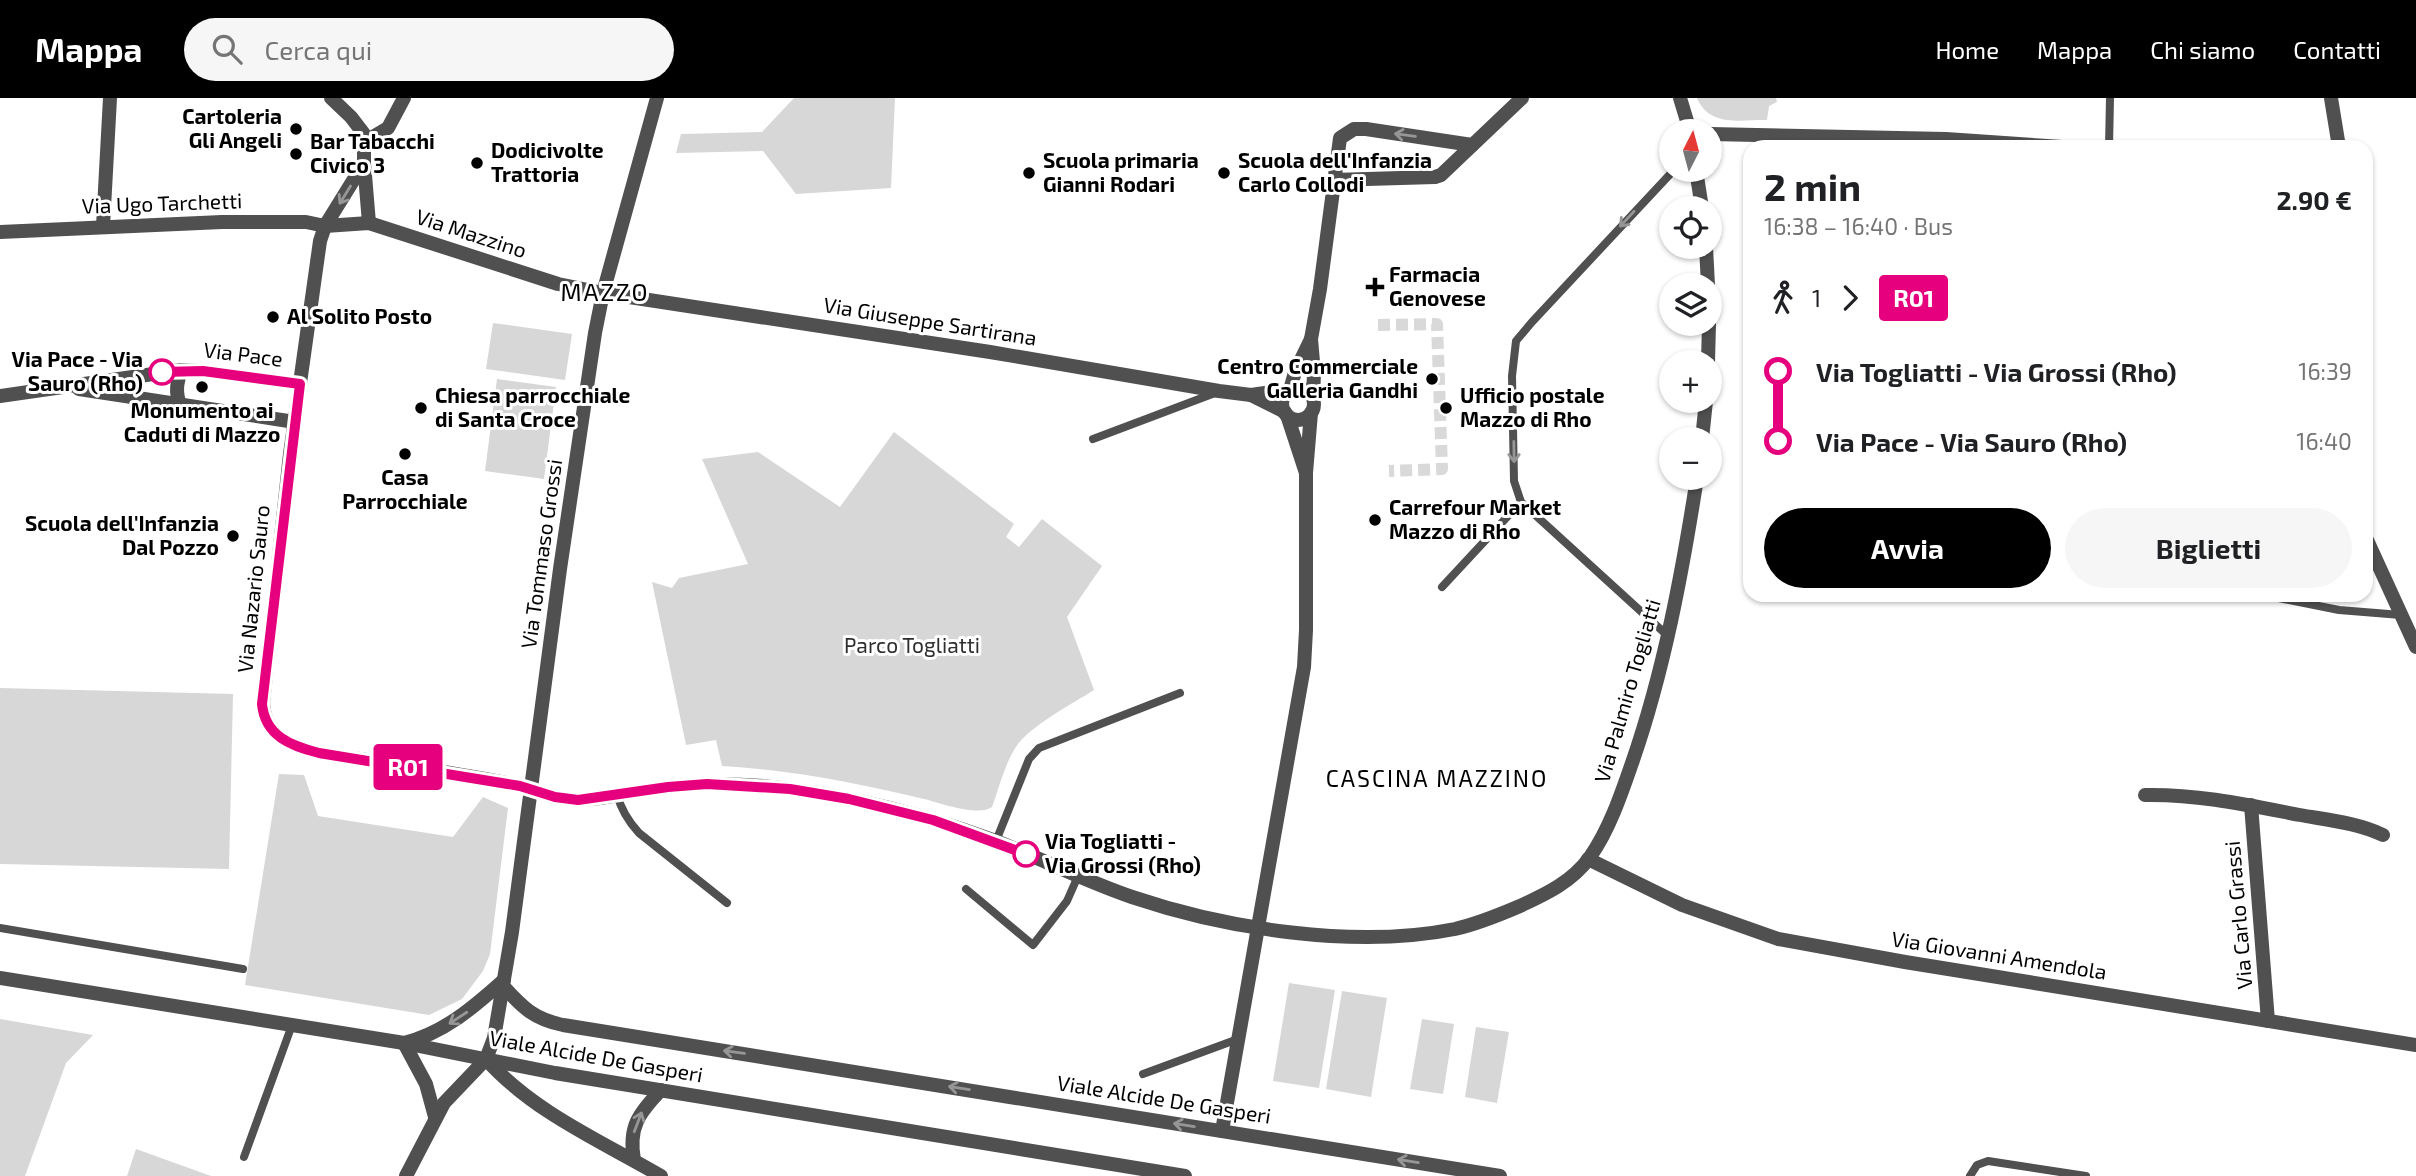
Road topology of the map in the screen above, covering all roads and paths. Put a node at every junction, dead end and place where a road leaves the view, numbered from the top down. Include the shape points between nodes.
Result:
1 (110, 98) edge
2 (331, 98) edge
3 (404, 98) edge
4 (657, 98) edge
5 (1522, 98) edge
6 (1680, 98) edge
7 (2110, 98) edge
8 (2331, 98) edge
9 (1686, 119) edge
10 (1722, 134) edge
11 (1960, 140) edge
12 (2109, 140) edge
13 (2338, 140) edge
14 (366, 141) junction
15 (1472, 145) junction
16 (363, 163) junction
17 (1333, 180) junction
18 (1663, 182) edge
19 (369, 223) junction
20 (103, 226) junction
21 (325, 226) junction
22 (0, 232) edge
23 (603, 293) junction
24 (1311, 339) junction
25 (181, 370) junction
26 (300, 384) junction
27 (64, 386) junction
28 (1219, 391) junction
29 (1288, 391) junction
30 (1251, 395) junction
31 (0, 396) edge
32 (1313, 397) junction
33 (180, 405) junction
34 (1311, 413) junction
35 (1286, 414) junction
36 (295, 422) junction
37 (1093, 439) dead end
38 (1306, 473) junction
39 (1695, 490) edge
40 (1521, 502) junction
41 (2373, 553) edge
42 (1442, 587) dead end
43 (2298, 602) edge
44 (2401, 615) junction
45 (1668, 636) junction
46 (2416, 647) edge
47 (1180, 693) dead end
48 (532, 791) junction
49 (617, 794) junction
50 (2145, 795) dead end
51 (2251, 805) junction
52 (2383, 835) dead end
53 (996, 841) junction
54 (1588, 859) junction
55 (1078, 876) junction
56 (966, 889) dead end
57 (727, 903) dead end
58 (1257, 927) junction
59 (0, 928) edge
60 (243, 969) dead end
61 (0, 978) edge
62 (504, 983) junction
63 (2268, 1021) junction
64 (292, 1025) junction
65 (1238, 1039) junction
66 (404, 1043) junction
67 (2416, 1045) edge
68 (486, 1059) junction
69 (1143, 1074) dead end
70 (661, 1090) junction
71 (435, 1117) junction
72 (1222, 1131) junction
73 (244, 1157) dead end
74 (634, 1160) junction
75 (406, 1176) edge
76 (660, 1176) edge
77 (1185, 1176) edge
78 (1500, 1176) edge
79 (1970, 1176) edge
80 (2086, 1176) edge

1 - 20 street
2 - 14 street via 365,134
3 - 14 street via 388,128
4 - 23 street, Via Tommaso Grossi
5 - 15 street
6 - 9 street
7 - 12 lane
8 - 13 street
10 - 11 street
14 - 16 street
15 - 17 street via 1435,177
15 -> 17 street via 1354,130 1340,138
16 - 19 street
16 -> 21 street, Via Nazario Sauro
17 - 24 street
18 -> 40 lane via 1516,341 1514,481
19 - 21 street, Via Mazzino
19 - 23 street, Via Mazzino via 558,284
20 - 21 street, Via Ugo Tarchetti via 274,222
20 - 22 street, Via Ugo Tarchetti
21 - 26 street, Via Nazario Sauro
23 - 28 street, Via Giuseppe Sartirana
23 - 48 street, Via Tommaso Grossi
24 - 29 street
24 - 32 street
25 - 26 street, Via Pace
25 - 27 street, Via Pace
25 - 33 street, Via Pace via 176,394
26 - 36 street, Via Nazario Sauro
27 - 31 street, Via Pace
27 - 33 street, Via Pace
28 - 30 street, Via Giuseppe Sartirana
28 - 37 lane
29 - 30 street, Via Giuseppe Sartirana
29 - 32 street via 1306,389
29 - 35 street via 1283,402
30 - 35 street, Via Giuseppe Sartirana
32 - 34 street
33 - 36 street, Via Pace
34 - 35 street via 1297,419
34 - 38 street
35 - 38 street
36 - 48 street, Via Nazario Sauro via 262,704 268,724 278,738 319,753
38 - 58 street via 1304,667
39 - 45 street, Via Palmiro Togliatti
40 - 42 lane
40 - 45 lane
41 - 44 street
43 - 44 lane
44 - 46 street
45 - 54 street, Via Palmiro Togliatti via 1629,771 1607,827
47 - 53 lane via 1039,748 1029,759
48 - 49 street, Via Palmiro Togliatti via 578,800
48 - 62 street, Via Tommaso Grossi
49 - 53 street, Via Palmiro Togliatti via 707,784 790,789 889,808
49 - 57 lane via 629,822 639,832
50 - 51 street via 2188,795
51 - 52 street via 2355,825
51 - 63 street, Via Carlo Grassi
53 - 55 street, Via Palmiro Togliatti
54 - 58 street, Via Palmiro Togliatti via 1547,894 1454,929 1380,936 1291,933
54 - 63 street, Via Giovanni Amendola via 1682,905 1778,939
55 - 56 lane via 1067,901 1033,945
55 - 58 street, Via Palmiro Togliatti via 1154,904
58 - 65 street
59 - 60 lane
61 - 64 street, Viale Alcide De Gasperi
62 -> 66 street via 456,1021
62 - 68 street, Via Tommaso Grossi
72 -> 62 street, Viale Alcide De Gasperi via 564,1026 531,1014
63 - 67 street, Via Giovanni Amendola
64 - 66 street, Viale Alcide De Gasperi
64 - 73 lane
65 - 69 lane
65 - 72 street
66 - 68 street, Viale Alcide De Gasperi
66 - 71 street via 426,1084
68 - 70 street, Viale Alcide De Gasperi
68 - 71 street
68 - 74 street via 542,1108
74 -> 70 street via 631,1141 640,1112
70 - 77 street, Viale Alcide De Gasperi
71 - 75 street
78 -> 72 street, Viale Alcide De Gasperi
74 - 76 street
79 - 80 lane via 1977,1165 1988,1161

